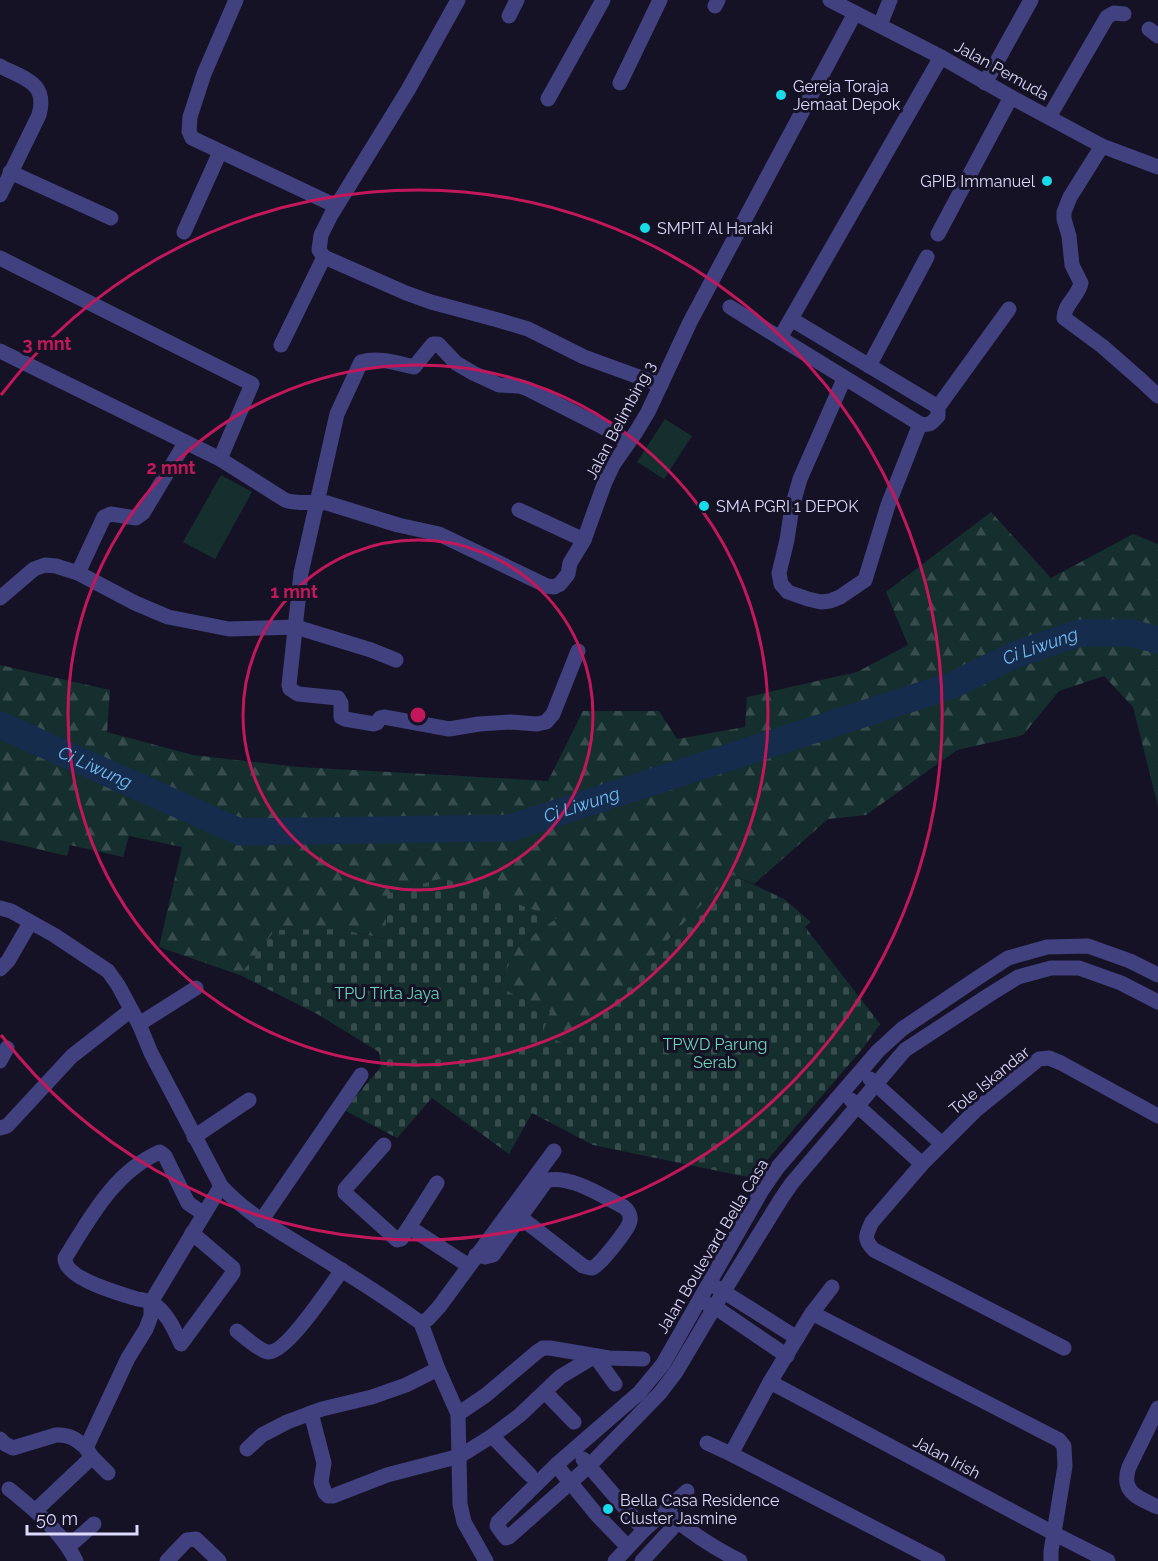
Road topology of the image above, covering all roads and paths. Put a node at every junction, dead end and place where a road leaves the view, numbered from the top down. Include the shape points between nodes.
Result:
1 (236, 0) edge
2 (458, 0) edge
3 (517, 0) edge
4 (603, 0) edge
5 (660, 0) edge
6 (830, 0) edge
7 (890, 0) edge
8 (1031, 0) edge
9 (855, 13) junction
10 (1124, 14) dead end
11 (509, 16) dead end
12 (880, 25) junction
13 (941, 57) junction
14 (0, 66) edge
15 (620, 83) dead end
16 (986, 83) junction
17 (1011, 97) junction
18 (548, 99) dead end
19 (1049, 117) junction
20 (1102, 146) junction
21 (220, 152) junction
22 (1158, 167) edge
23 (10, 172) junction
24 (0, 195) edge
25 (336, 206) junction
26 (111, 218) dead end
27 (184, 232) dead end
28 (938, 234) dead end
29 (324, 257) junction
30 (927, 257) dead end
31 (0, 258) edge
32 (730, 308) dead end
33 (1009, 309) dead end
34 (791, 319) junction
35 (780, 338) junction
36 (281, 345) dead end
37 (0, 351) edge
38 (869, 366) junction
39 (844, 379) junction
40 (661, 386) junction
41 (1158, 396) edge
42 (938, 407) junction
43 (920, 424) junction
44 (627, 442) junction
45 (185, 443) junction
46 (220, 459) junction
47 (318, 502) junction
48 (519, 510) dead end
49 (584, 540) junction
50 (78, 573) junction
51 (0, 598) edge
52 (296, 627) junction
53 (578, 651) dead end
54 (396, 660) dead end
55 (0, 908) edge
56 (30, 922) junction
57 (0, 969) edge
58 (1158, 975) edge
59 (196, 988) dead end
60 (1158, 1002) edge
61 (135, 1017) junction
62 (861, 1071) junction
63 (362, 1075) dead end
64 (876, 1084) junction
65 (842, 1092) junction
66 (249, 1100) dead end
67 (858, 1106) junction
68 (1158, 1116) edge
69 (0, 1128) edge
70 (194, 1137) junction
71 (384, 1144) dead end
72 (942, 1144) junction
73 (554, 1151) dead end
74 (922, 1164) junction
75 (437, 1183) dead end
76 (221, 1186) junction
77 (204, 1214) junction
78 (520, 1217) junction
79 (261, 1221) junction
80 (409, 1227) junction
81 (192, 1233) junction
82 (472, 1261) junction
83 (342, 1270) junction
84 (709, 1283) junction
85 (832, 1287) dead end
86 (724, 1291) junction
87 (699, 1300) junction
88 (151, 1302) junction
89 (715, 1307) junction
90 (812, 1313) junction
91 (421, 1323) junction
92 (237, 1331) dead end
93 (797, 1338) junction
94 (1064, 1348) dead end
95 (595, 1356) junction
96 (787, 1356) junction
97 (643, 1359) dead end
98 (438, 1369) junction
99 (770, 1382) junction
100 (615, 1384) dead end
101 (546, 1392) junction
102 (1158, 1408) edge
103 (311, 1413) junction
104 (458, 1414) junction
105 (574, 1422) dead end
106 (492, 1436) junction
107 (0, 1439) edge
108 (707, 1443) dead end
109 (247, 1449) dead end
110 (574, 1449) junction
111 (89, 1452) junction
112 (731, 1454) junction
113 (460, 1456) junction
114 (556, 1464) junction
115 (590, 1466) junction
116 (108, 1473) dead end
117 (530, 1475) dead end
118 (572, 1482) junction
119 (9, 1489) dead end
120 (687, 1491) dead end
121 (1158, 1507) edge
122 (36, 1510) junction
123 (665, 1510) junction
124 (678, 1522) junction
125 (94, 1524) dead end
126 (644, 1530) junction
127 (1055, 1534) junction
128 (69, 1546) junction
129 (627, 1546) junction
130 (1048, 1558) edge
131 (734, 1559) edge
132 (483, 1560) edge
133 (76, 1561) edge
134 (167, 1561) edge
135 (219, 1561) edge
136 (615, 1561) edge
137 (642, 1561) edge
138 (938, 1561) edge
139 (1108, 1561) edge

1 - 21 street via 204,74 189,124 192,138
2 - 25 street
3 - 11 street
4 - 18 street
5 - 15 street
6 - 9 street, Jalan Pemuda
7 - 12 street
8 - 16 street
9 - 12 street, Jalan Pemuda
9 - 40 street, Jalan Belimbing 3 via 690,322
10 - 19 street via 1107,17
12 - 13 street, Jalan Pemuda
13 - 16 street, Jalan Pemuda
13 - 34 street
14 - 23 street via 35,85 42,101 39,115
16 - 17 street, Jalan Pemuda
17 - 19 street, Jalan Pemuda
17 - 28 street
19 - 20 street, Jalan Pemuda
20 - 22 street, Jalan Pemuda
20 - 41 street via 1064,212 1072,266 1081,283 1065,309 1064,318
21 - 25 street
21 - 27 street
23 - 24 street
23 - 26 street
25 - 29 street via 319,241
29 - 36 street
29 - 40 street via 431,302 528,329 584,357
30 - 38 street
31 - 46 street via 252,384
32 - 35 street
33 - 42 street
34 - 35 street
34 - 38 street
35 - 39 street
37 - 45 street
38 - 42 street
39 - 43 street
39 - 43 street via 800,479 792,507 779,573 788,592 830,601 865,580 888,505
40 - 44 street, Jalan Belimbing 3
42 - 43 street via 932,424
44 - 47 street via 528,389 499,385 474,373 434,344 414,367 382,360 361,362 337,414
44 - 49 street, Jalan Belimbing 3 via 605,482
45 - 46 street
45 - 50 street via 139,516 104,517
46 - 47 street via 285,500
47 - 49 street, Jalan Belimbing 3 via 439,534 551,587 564,580
47 - 52 street via 301,573
48 - 49 street
50 - 51 street via 45,565 34,569
50 - 52 street via 168,617 229,629
52 - 53 street via 290,689 298,694 338,698 341,717 374,724 382,717 449,729 546,722 553,714
52 - 54 street
55 - 56 street
56 - 57 street
56 - 61 street via 108,971
58 - 62 street, Jalan Boulevard Bella Casa via 1088,946 1047,947 1008,958 902,1029
59 - 61 street
60 - 64 street, Jalan Boulevard Bella Casa via 1079,968 1051,968 1018,977 905,1050
61 - 69 street via 72,1056 7,1126
61 - 70 street
62 - 64 street
62 - 65 street, Jalan Boulevard Bella Casa
63 - 79 street
64 - 67 street, Jalan Boulevard Bella Casa
64 - 72 street
65 - 67 street
65 - 84 street, Jalan Boulevard Bella Casa via 778,1167
66 - 70 street
67 - 74 street
67 - 86 street, Jalan Boulevard Bella Casa via 787,1191
68 - 72 street, Tole Iskandar via 1060,1063 1039,1059 976,1110
70 - 76 street
71 - 80 street via 345,1193 397,1240
72 - 74 street, Tole Iskandar
73 - 82 street
74 - 94 street via 872,1222 866,1238 868,1244
75 - 80 street
76 - 77 street
76 - 79 street
77 - 81 street
77 - 88 street via 188,1203 160,1152 140,1162 112,1188 65,1258 69,1269 92,1283
78 - 78 street via 544,1184 556,1179 575,1183 630,1212 629,1223 609,1253 591,1268 583,1266
78 - 82 street via 493,1255
79 - 83 street
80 - 82 street
81 - 88 street
81 - 88 street via 233,1268 233,1273 182,1344 168,1317
82 - 91 street via 439,1307
83 - 91 street
83 - 92 street via 298,1330 274,1351 268,1352
84 - 86 street
84 - 87 street, Jalan Boulevard Bella Casa
85 - 90 street
86 - 89 street, Jalan Boulevard Bella Casa
86 - 93 street
87 - 89 street
87 - 110 street, Jalan Boulevard Bella Casa via 663,1364 639,1393
88 - 111 street via 146,1329 128,1358
89 - 96 street
89 - 115 street, Jalan Boulevard Bella Casa via 660,1393
90 - 93 street
90 - 127 street via 1059,1440 1064,1446 1065,1466
91 - 98 street
93 - 96 street
95 - 97 street
95 - 100 street
95 - 101 street via 560,1377
95 - 104 street via 543,1348
96 - 99 street
98 - 103 street via 379,1395
98 - 104 street
99 - 112 street
99 - 127 street, Jalan Irish
101 - 105 street
101 - 106 street
102 - 121 street via 1126,1475 1130,1490
103 - 109 street via 272,1429
103 - 113 street via 324,1463 321,1482 328,1496
104 - 113 street
106 - 113 street
106 - 117 street
107 - 111 street via 13,1448 62,1434 74,1438
108 - 112 street
110 - 114 street, Jalan Boulevard Bella Casa
110 - 115 street
111 - 116 street
111 - 122 street
112 - 138 street
113 - 132 street via 460,1504 464,1522
114 - 118 street
114 - 118 street, Jalan Boulevard Bella Casa via 498,1522 506,1538
115 - 118 street, Jalan Boulevard Bella Casa
115 - 126 street
118 - 129 street
119 - 122 street
120 - 123 street
122 - 128 street
123 - 124 street
123 - 126 street
124 - 131 street
124 - 137 street
125 - 128 street
126 - 129 street
127 - 130 street
127 - 139 street, Jalan Irish
128 - 133 street
129 - 136 street
134 - 135 street via 187,1540 195,1539

